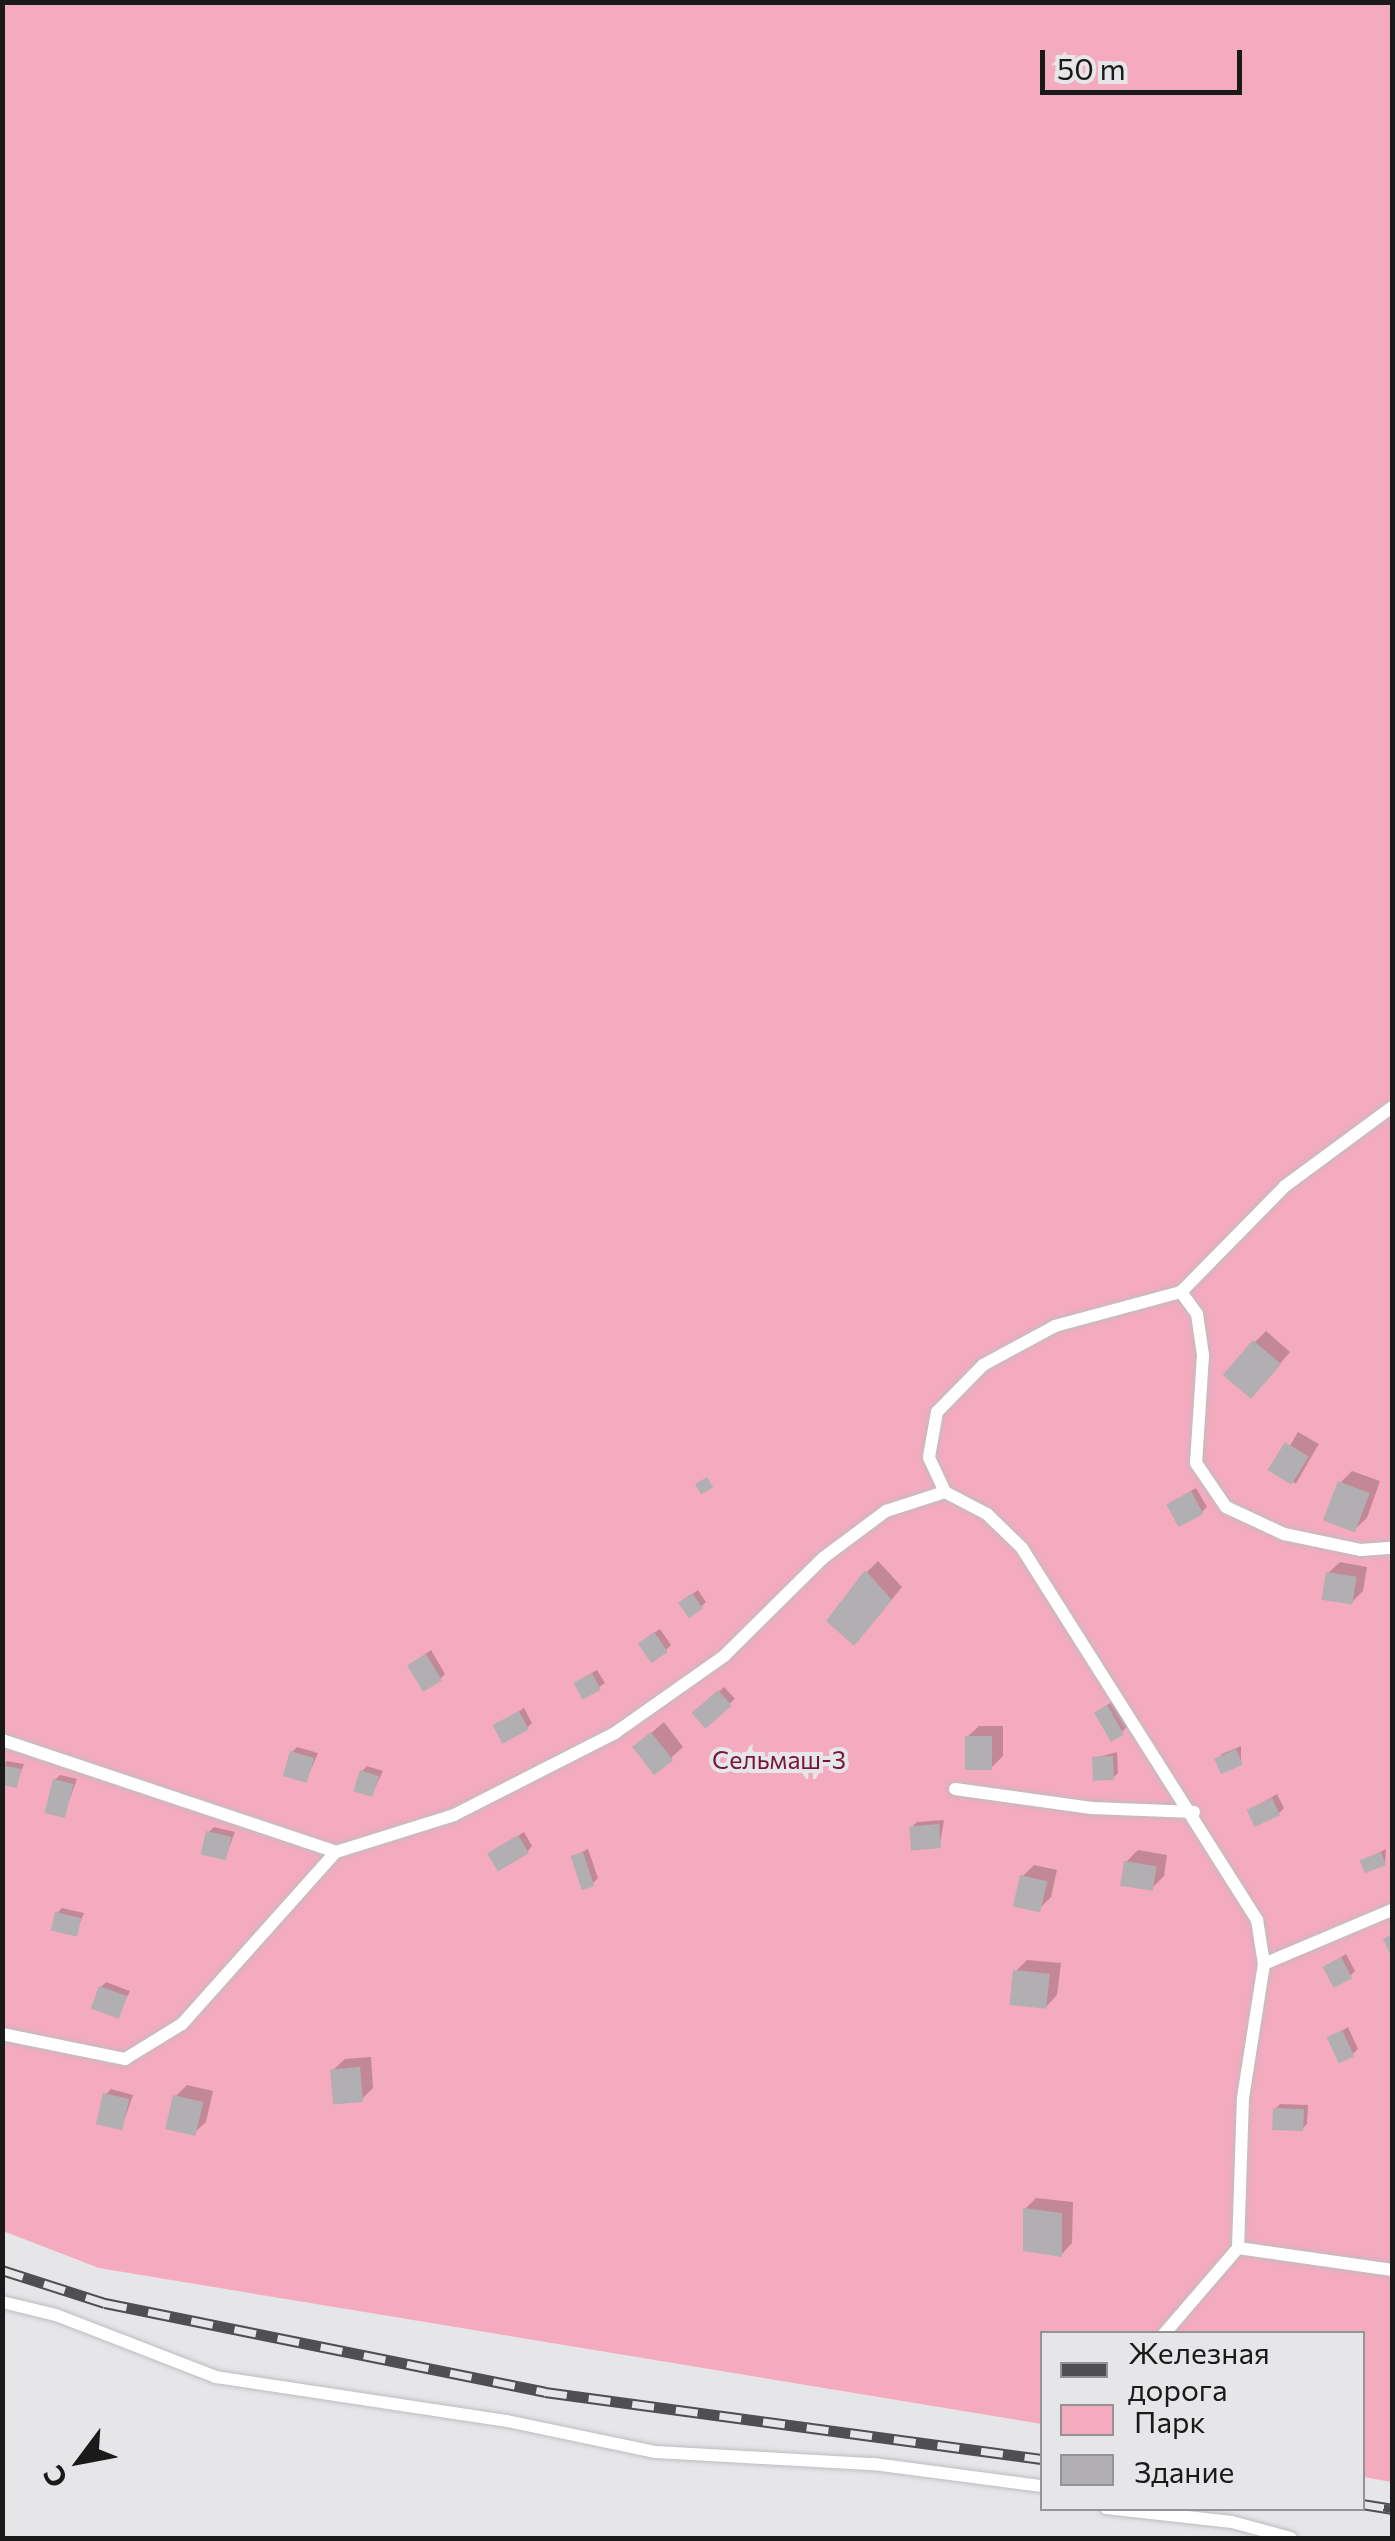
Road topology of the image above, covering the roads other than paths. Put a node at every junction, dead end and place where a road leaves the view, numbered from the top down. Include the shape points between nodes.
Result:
1 (1392, 1107) edge
2 (1181, 1292) junction
3 (945, 1492) junction
4 (1392, 1548) edge
5 (2, 1740) edge
6 (955, 1789) dead end
7 (1194, 1812) junction
8 (336, 1852) junction
9 (1392, 1910) edge
10 (1264, 1964) junction
11 (2, 2034) edge
12 (1238, 2248) junction
13 (1392, 2270) edge
14 (2, 2302) edge
15 (1167, 2331) edge
16 (1040, 2486) edge
17 (1133, 2511) edge
18 (1291, 2538) edge

1 - 2 lane via 1285,1186
2 - 3 lane via 1055,1326 983,1365 937,1412 929,1457
2 - 4 lane via 1197,1314 1203,1355 1196,1463 1226,1508 1284,1534 1362,1550
3 - 7 lane via 987,1514 1022,1548
3 - 8 lane via 886,1510 823,1558 724,1656 615,1733 454,1815
5 - 8 lane
6 - 7 lane via 1092,1808
7 - 10 lane via 1257,1920
8 - 11 lane via 182,2024 126,2059
9 - 10 lane
10 - 12 lane via 1243,2098
12 - 13 lane
12 - 15 lane
14 - 16 lane via 56,2315 216,2377 656,2452 874,2464
17 - 18 lane via 1232,2522

